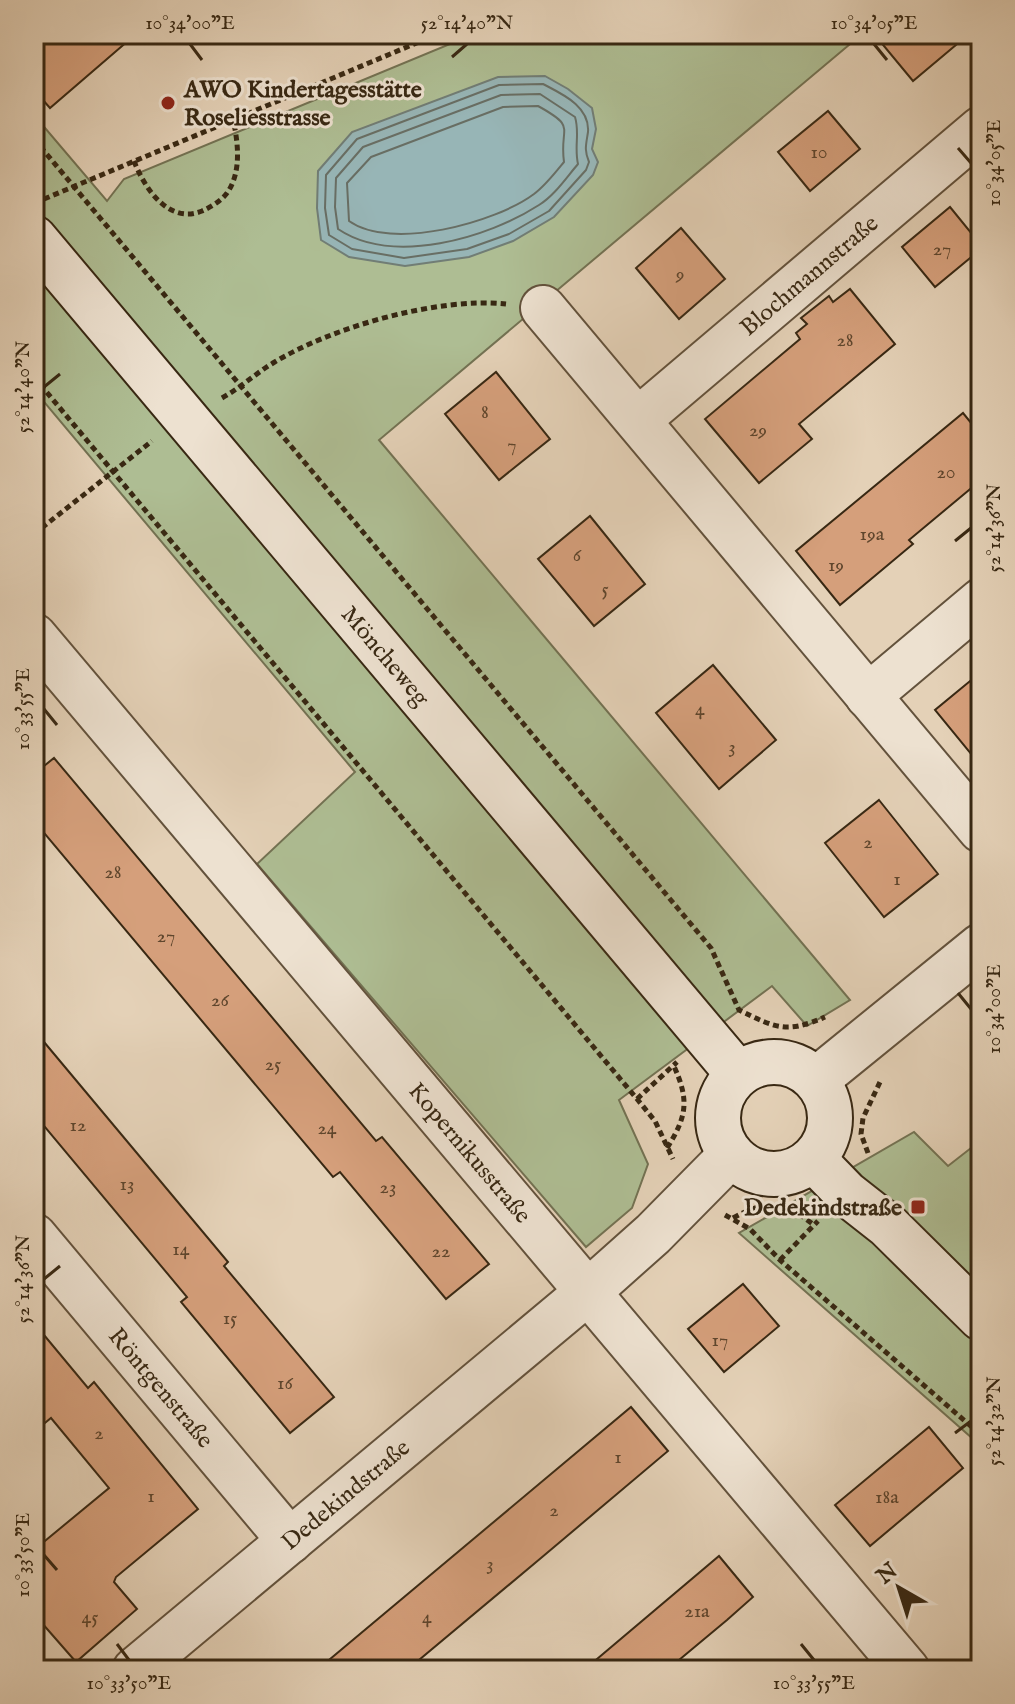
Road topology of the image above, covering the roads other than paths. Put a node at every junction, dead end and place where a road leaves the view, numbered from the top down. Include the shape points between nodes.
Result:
1 (981, 129) edge
2 (34, 238) edge
3 (543, 308) road end
4 (638, 420) junction
5 (981, 601) edge
6 (34, 636) edge
7 (868, 696) junction
8 (981, 830) edge
9 (981, 946) edge
10 (738, 1074) junction
11 (816, 1080) junction
12 (730, 1156) junction
13 (813, 1159) junction
14 (34, 1236) edge
15 (589, 1291) junction
16 (981, 1318) edge
17 (290, 1541) junction
18 (135, 1670) edge
19 (907, 1670) edge

1 - 4 street, Blochmannstraße
2 - 10 street, Möncheweg
3 - 4 street
4 - 7 street
5 - 7 street
6 - 15 street, Kopernikusstraße
7 - 8 street
9 - 11 street
10 - 11 street via 757,1064 778,1062 799,1067
10 - 12 street via 723,1091 717,1113 719,1136
11 - 13 street via 827,1099 830,1120 826,1142
12 - 13 street via 762,1174 780,1175
12 - 15 street, Dedekindstraße
13 - 16 street
14 - 17 street, Röntgenstraße
15 - 17 street, Dedekindstraße
15 - 19 street, Kopernikusstraße
17 - 18 street, Dedekindstraße

